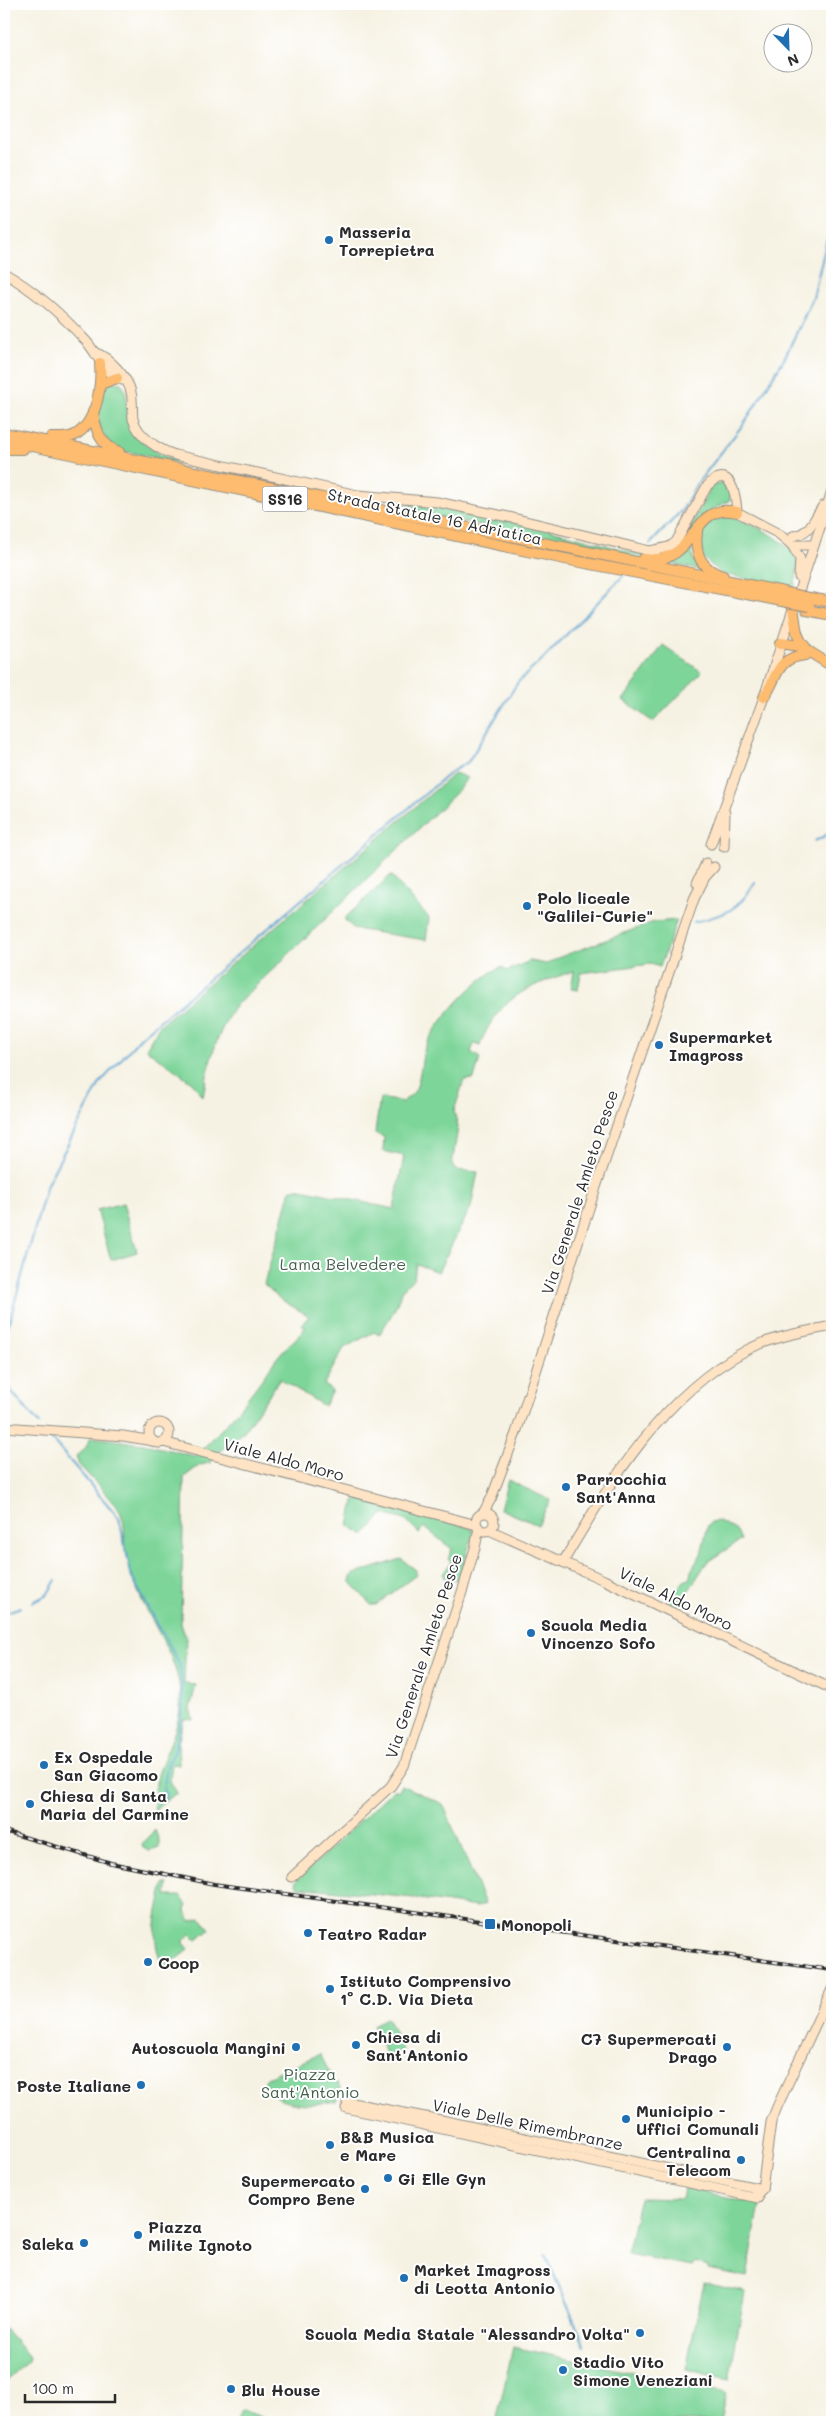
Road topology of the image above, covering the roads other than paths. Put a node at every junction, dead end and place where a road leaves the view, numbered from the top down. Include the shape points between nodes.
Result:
1 (4, 273) edge
2 (96, 353) junction
3 (100, 363) junction
4 (122, 380) junction
5 (100, 384) junction
6 (93, 412) junction
7 (4, 433) edge
8 (25, 437) junction
9 (4, 440) edge
10 (4, 449) edge
11 (46, 449) junction
12 (142, 460) junction
13 (831, 493) edge
14 (737, 512) junction
15 (697, 528) junction
16 (494, 534) junction
17 (792, 540) junction
18 (814, 545) junction
19 (800, 585) junction
20 (783, 597) junction
21 (832, 601) edge
22 (810, 602) junction
23 (792, 605) junction
24 (832, 611) edge
25 (832, 616) edge
26 (780, 643) junction
27 (806, 652) junction
28 (832, 666) edge
29 (764, 697) junction
30 (727, 803) junction
31 (711, 844) dead end
32 (724, 847) dead end
33 (706, 863) dead end
34 (714, 867) dead end
35 (694, 899) junction
36 (832, 1326) edge
37 (4, 1427) edge
38 (150, 1428) junction
39 (169, 1432) junction
40 (123, 1436) junction
41 (152, 1441) junction
42 (164, 1442) junction
43 (192, 1451) junction
44 (493, 1494) junction
45 (482, 1514) junction
46 (459, 1519) junction
47 (494, 1519) junction
48 (483, 1528) junction
49 (507, 1536) junction
50 (564, 1562) junction
51 (832, 1689) edge
52 (292, 1878) dead end
53 (832, 1989) edge
54 (346, 2105) dead end

1 - 2 street via 36,294
2 - 3 street
2 - 4 street via 107,360
3 - 4 street
3 - 5 highway
4 - 5 highway
4 - 14 street via 131,392 134,422 160,450 358,495 437,502 650,551 669,548 676,542 713,480 722,479 734,487
5 - 6 highway
6 - 8 highway via 84,428 74,436
6 - 12 highway via 101,440 111,448
7 - 8 highway, Strada Statale 16 Adriatica / SS16
8 - 12 highway, Strada Statale 16 Adriatica / SS16
9 - 11 highway, Strada Statale 16 Adriatica / SS16
10 - 11 highway
11 - 20 highway, Strada Statale 16 Adriatica / SS16 via 565,559 747,594
12 - 16 highway, Strada Statale 16 Adriatica / SS16
13 - 17 street via 809,529
13 - 18 street
14 - 15 highway via 720,510 709,515
14 - 17 street
15 - 16 highway via 683,548 673,556 659,560 517,535
15 - 20 highway via 696,552 704,566
16 - 20 highway, Strada Statale 16 Adriatica / SS16
17 - 18 street
17 - 19 street via 800,559
18 - 19 street
19 - 23 street
20 - 22 highway, Strada Statale 16 Adriatica / SS16, bridge
21 - 22 highway, Strada Statale 16 Adriatica / SS16
22 - 24 highway, Strada Statale 16 Adriatica / SS16
22 - 25 highway
23 - 26 street
23 - 27 highway via 796,633
26 - 27 highway via 796,654
26 - 29 street
27 - 28 highway
27 - 29 highway via 785,661
29 - 30 street
30 - 31 street
30 - 32 street
33 - 35 street via 699,876
34 - 35 street via 704,877
35 - 44 street, Via Generale Amleto Pesce
36 - 50 street via 785,1336 745,1351 687,1392 648,1434 589,1519
37 - 40 street
38 - 39 street via 161,1423
38 - 40 street
38 - 41 street
39 - 42 street
39 - 43 street, Viale Aldo Moro
40 - 41 street
41 - 42 street
42 - 43 street, Viale Aldo Moro
43 - 46 street, Viale Aldo Moro
44 - 45 street, Via Generale Amleto Pesce
44 - 47 street, Via Generale Amleto Pesce
45 - 46 street, Viale Aldo Moro
45 - 47 street via 489,1513
45 - 48 street via 477,1519
46 - 48 street, Viale Aldo Moro
47 - 48 street via 494,1526
47 - 49 street, Viale Aldo Moro
48 - 49 street, Viale Aldo Moro
48 - 52 street, Via Generale Amleto Pesce via 404,1766 391,1786
49 - 50 street, Viale Aldo Moro
50 - 51 street, Viale Aldo Moro
53 - 54 street, Viale Delle Rimembranze via 777,2107 760,2194

